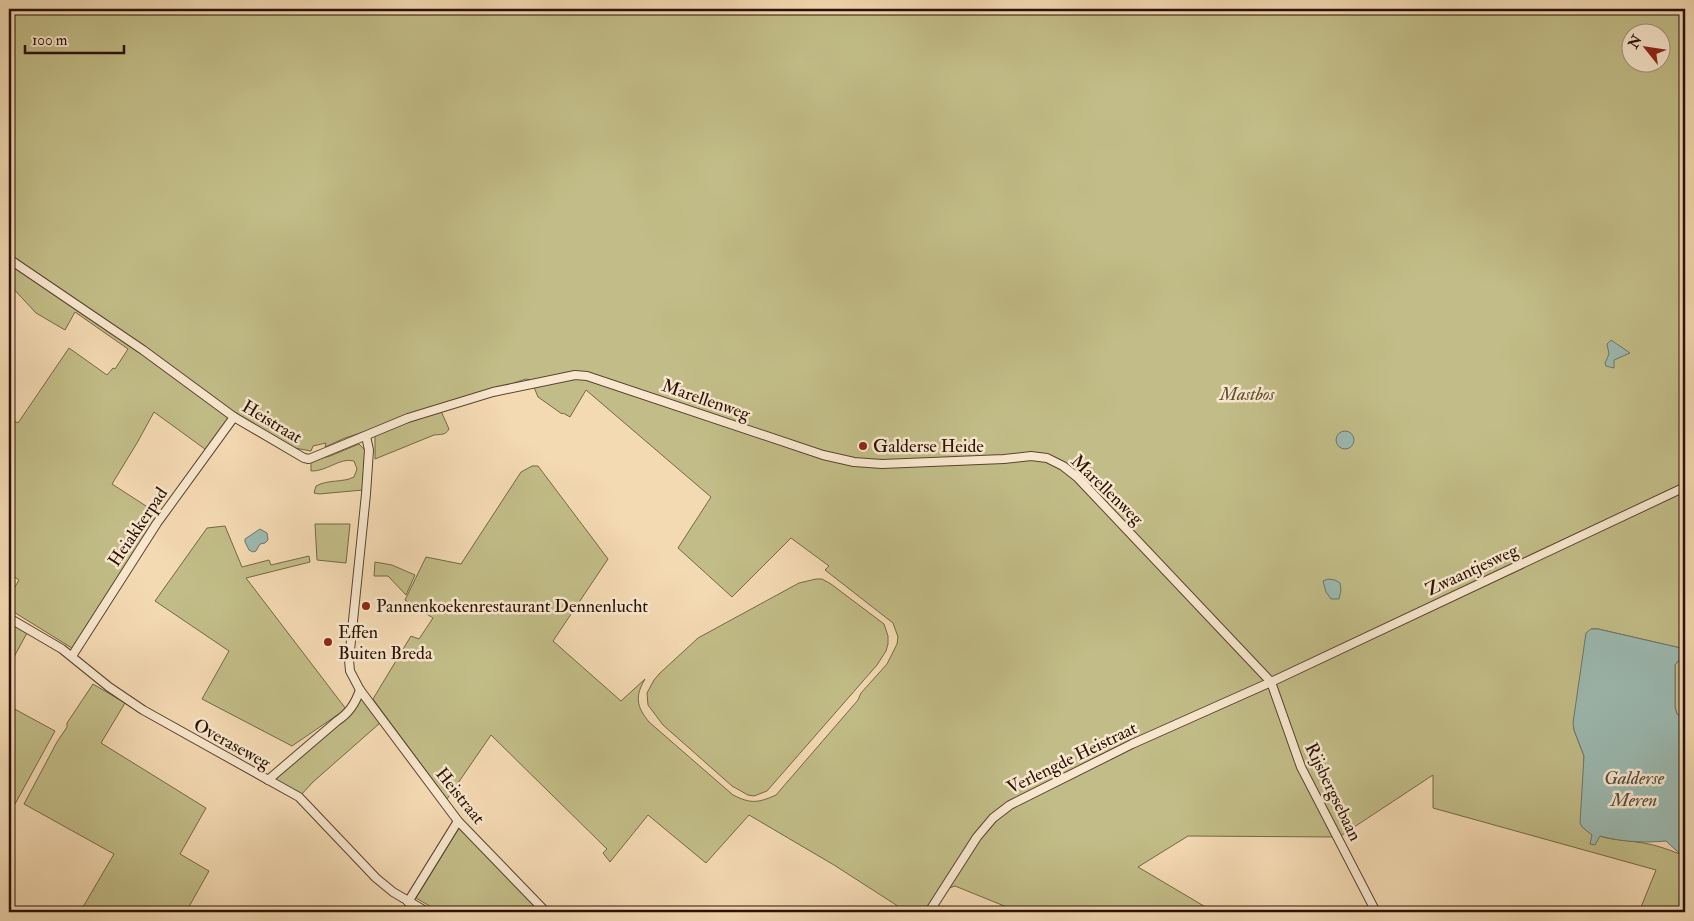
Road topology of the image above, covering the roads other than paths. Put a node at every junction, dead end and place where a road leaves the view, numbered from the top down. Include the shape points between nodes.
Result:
1 (9, 259) edge
2 (234, 418) junction
3 (366, 436) junction
4 (1685, 487) edge
5 (9, 618) edge
6 (72, 656) junction
7 (1272, 682) junction
8 (360, 690) junction
9 (268, 780) junction
10 (458, 821) junction
11 (408, 902) junction
12 (427, 912) edge
13 (546, 912) edge
14 (929, 912) edge
15 (1376, 912) edge

1 - 2 street, Heistraat via 143,350
2 - 3 street, Heistraat via 309,459
2 - 6 street, Heiakkerpad via 157,523
3 - 7 street, Marellenweg via 408,418 493,392 575,375 587,376 823,455 854,462 882,464 1030,456 1047,458 1076,477
3 - 8 street, Heistraat via 370,450 349,660 350,671
4 - 7 street, Zwaantjesweg
5 - 6 street, Overaseweg
6 - 9 street, Overaseweg via 142,710
7 - 14 street, Verlengde Heistraat via 1132,744 1010,805 993,818 977,837
7 - 15 street, Rijsbergsebaan via 1301,767
8 - 9 street via 347,715
8 - 10 street, Heistraat
9 - 11 street, Overaseweg via 299,798 376,878
10 - 11 street
10 - 13 street, Heistraat
11 - 12 street, Overaseweg

